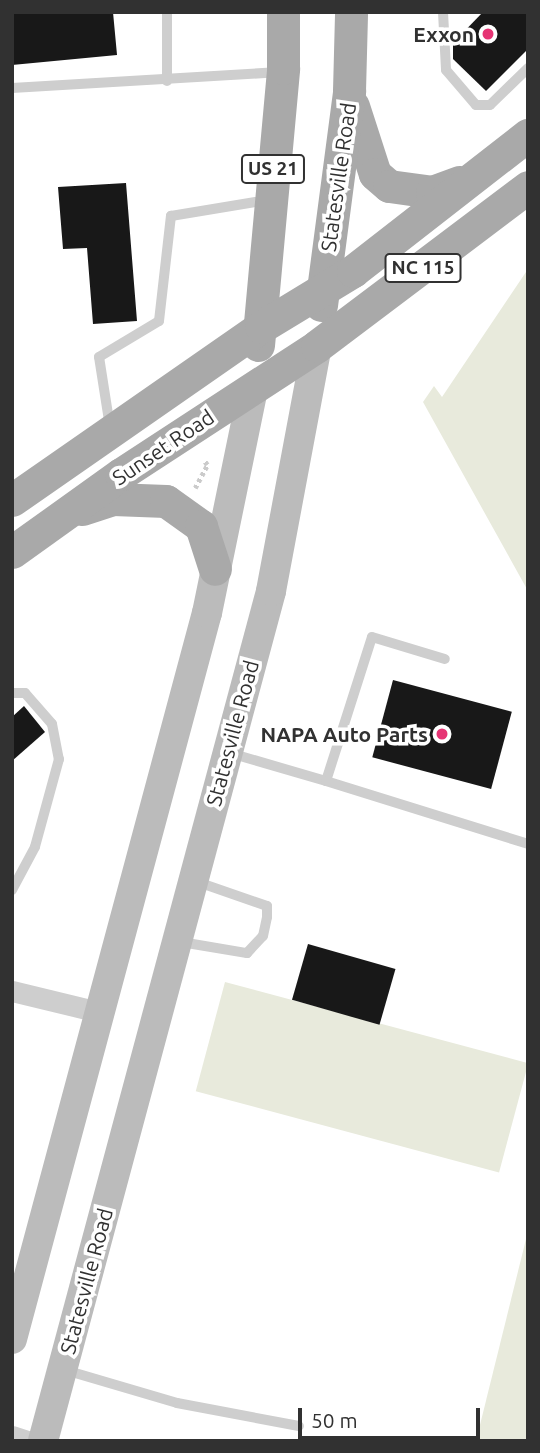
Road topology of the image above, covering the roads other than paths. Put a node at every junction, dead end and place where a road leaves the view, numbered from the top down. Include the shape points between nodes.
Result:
1 (167, 12) edge
2 (283, 12) edge
3 (351, 12) edge
4 (443, 12) edge
5 (528, 68) edge
6 (282, 71) junction
7 (167, 81) junction
8 (12, 88) edge
9 (349, 91) junction
10 (528, 135) edge
11 (478, 174) junction
12 (528, 187) edge
13 (271, 200) junction
14 (323, 292) junction
15 (261, 327) junction
16 (317, 346) junction
17 (253, 388) junction
18 (110, 431) junction
19 (12, 500) edge
20 (63, 515) junction
21 (12, 552) edge
22 (215, 569) junction
23 (445, 659) dead end
24 (12, 693) edge
25 (227, 752) junction
26 (326, 781) junction
27 (528, 844) edge
28 (192, 880) junction
29 (12, 890) edge
30 (176, 941) junction
31 (12, 991) edge
32 (99, 1012) junction
33 (12, 1339) edge
34 (62, 1369) junction
35 (299, 1426) dead end
36 (12, 1436) edge
37 (27, 1441) edge
38 (43, 1441) edge

1 - 7 lane
2 - 6 main road, US 21
3 - 9 main road, Statesville Road / US 21
4 - 5 lane via 446,69 476,105 490,105
6 - 7 lane
6 - 13 main road, US 21
7 - 8 lane
9 - 11 main road via 375,174 389,186 432,192
9 - 14 main road, Statesville Road / US 21
10 - 11 main road, NC 115
11 - 14 main road, NC 115
12 - 16 main road, NC 115
13 - 15 main road, US 21
13 - 18 lane via 171,216 159,321 99,358
14 - 15 main road, NC 115
14 - 16 main road, Statesville Road / US 21
15 - 17 main road
15 - 18 main road, Sunset Road
16 - 17 main road, Sunset Road
16 - 25 main road, Statesville Road via 271,591
17 - 20 main road, Sunset Road
17 - 22 main road
18 - 19 main road, Sunset Road
20 - 21 main road, Sunset Road
20 - 22 main road via 113,499 166,500 201,526
22 - 32 main road
23 - 26 lane via 372,637
24 - 29 lane via 25,693 52,724 59,759 35,848
25 - 26 lane
25 - 28 main road, Statesville Road
26 - 27 lane
28 - 30 main road, Statesville Road
28 - 30 lane via 267,906 263,936 247,953
30 - 34 main road, Statesville Road
31 - 32 street
32 - 33 main road
34 - 35 lane via 177,1403
34 - 38 main road, Statesville Road
36 - 37 street

